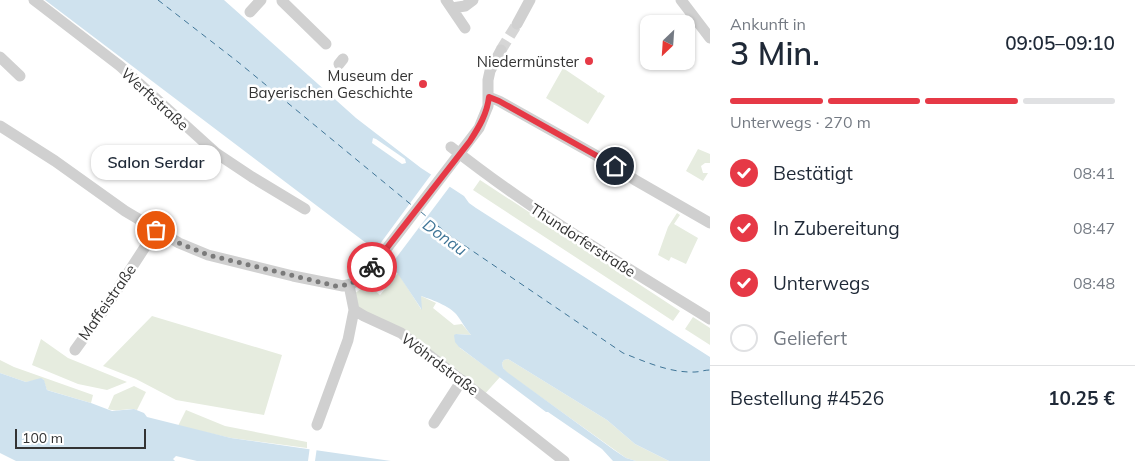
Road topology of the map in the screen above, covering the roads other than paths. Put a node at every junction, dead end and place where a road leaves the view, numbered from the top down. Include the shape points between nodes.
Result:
1 (34, 0) edge
2 (261, 0) edge
3 (473, 0) edge
4 (530, 0) edge
5 (681, 0) edge
6 (282, 1) edge
7 (449, 4) edge
8 (250, 12) dead end
9 (517, 24) tunnel mouth
10 (464, 28) dead end
11 (707, 35) edge
12 (326, 44) dead end
13 (501, 50) tunnel mouth
14 (0, 57) edge
15 (20, 76) dead end
16 (489, 97) junction
17 (0, 126) edge
18 (455, 151) junction
19 (305, 209) dead end
20 (710, 222) edge
21 (156, 230) junction
22 (349, 285) junction
23 (354, 310) junction
24 (710, 319) edge
25 (75, 350) dead end
26 (462, 380) junction
27 (434, 423) dead end
28 (317, 425) dead end
29 (564, 461) edge

1 - 19 street, Werftstraße via 120,66 216,153
2 - 8 street
3 - 7 street via 466,6
4 - 9 street
5 - 11 street
6 - 12 street
7 - 10 street
13 - 16 street via 488,80
14 - 15 street
16 - 18 street via 481,123
16 - 20 street
17 - 21 street
18 - 22 street via 444,175 378,261 362,278
18 - 24 street, Thundorferstraße via 578,238
21 - 22 street via 208,255 336,286
21 - 25 street, Maffeistraße
22 - 23 street
23 - 26 street, Wöhrdstraße via 401,333
23 - 28 street via 348,340
26 - 27 street
26 - 29 street, Wöhrdstraße

